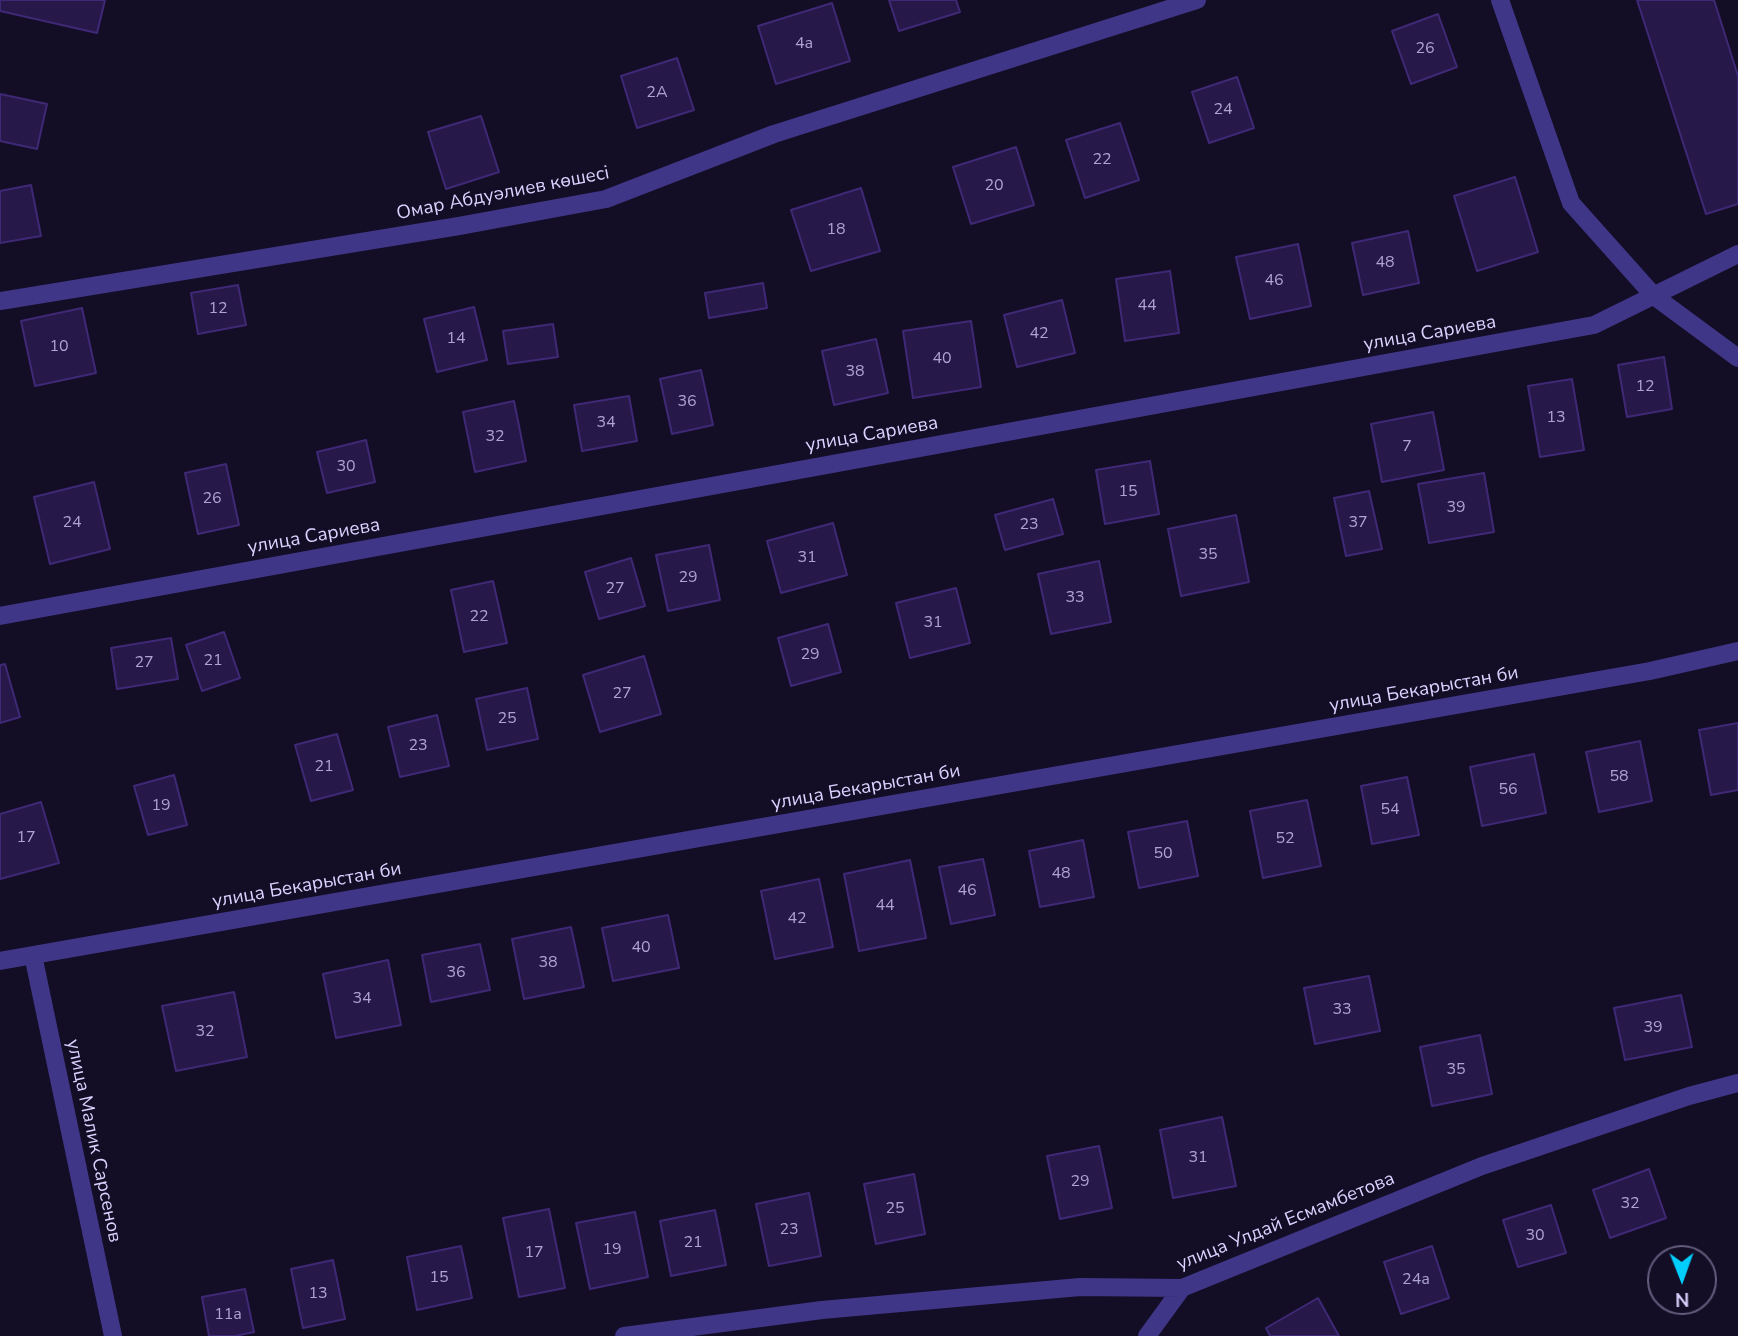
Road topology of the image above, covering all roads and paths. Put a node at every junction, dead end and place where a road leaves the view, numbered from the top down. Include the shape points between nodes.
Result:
1 (1197, 0) edge
2 (1500, 0) edge
3 (1738, 254) edge
4 (1654, 296) junction
5 (0, 301) edge
6 (1738, 358) edge
7 (0, 616) edge
8 (1738, 651) edge
9 (33, 955) junction
10 (0, 961) edge
11 (1738, 1083) edge
12 (1182, 1287) junction
13 (113, 1336) edge
14 (624, 1336) edge
15 (1147, 1336) edge

1 - 5 street, Омар Абдуәлиев көшесі via 774,134 606,199
2 - 4 street via 1571,203
3 - 4 street, улица Сариева
4 - 6 street
4 - 7 street, улица Сариева via 1594,325
8 - 9 street, улица Бекарыстан би via 1623,676
9 - 10 street, улица Бекарыстан би
9 - 13 street, улица Малик Сарсенов
11 - 12 street, улица Улдай Есмамбетова via 1482,1166
12 - 14 street, улица Улдай Есмамбетова via 1080,1287 821,1310
12 - 15 street

